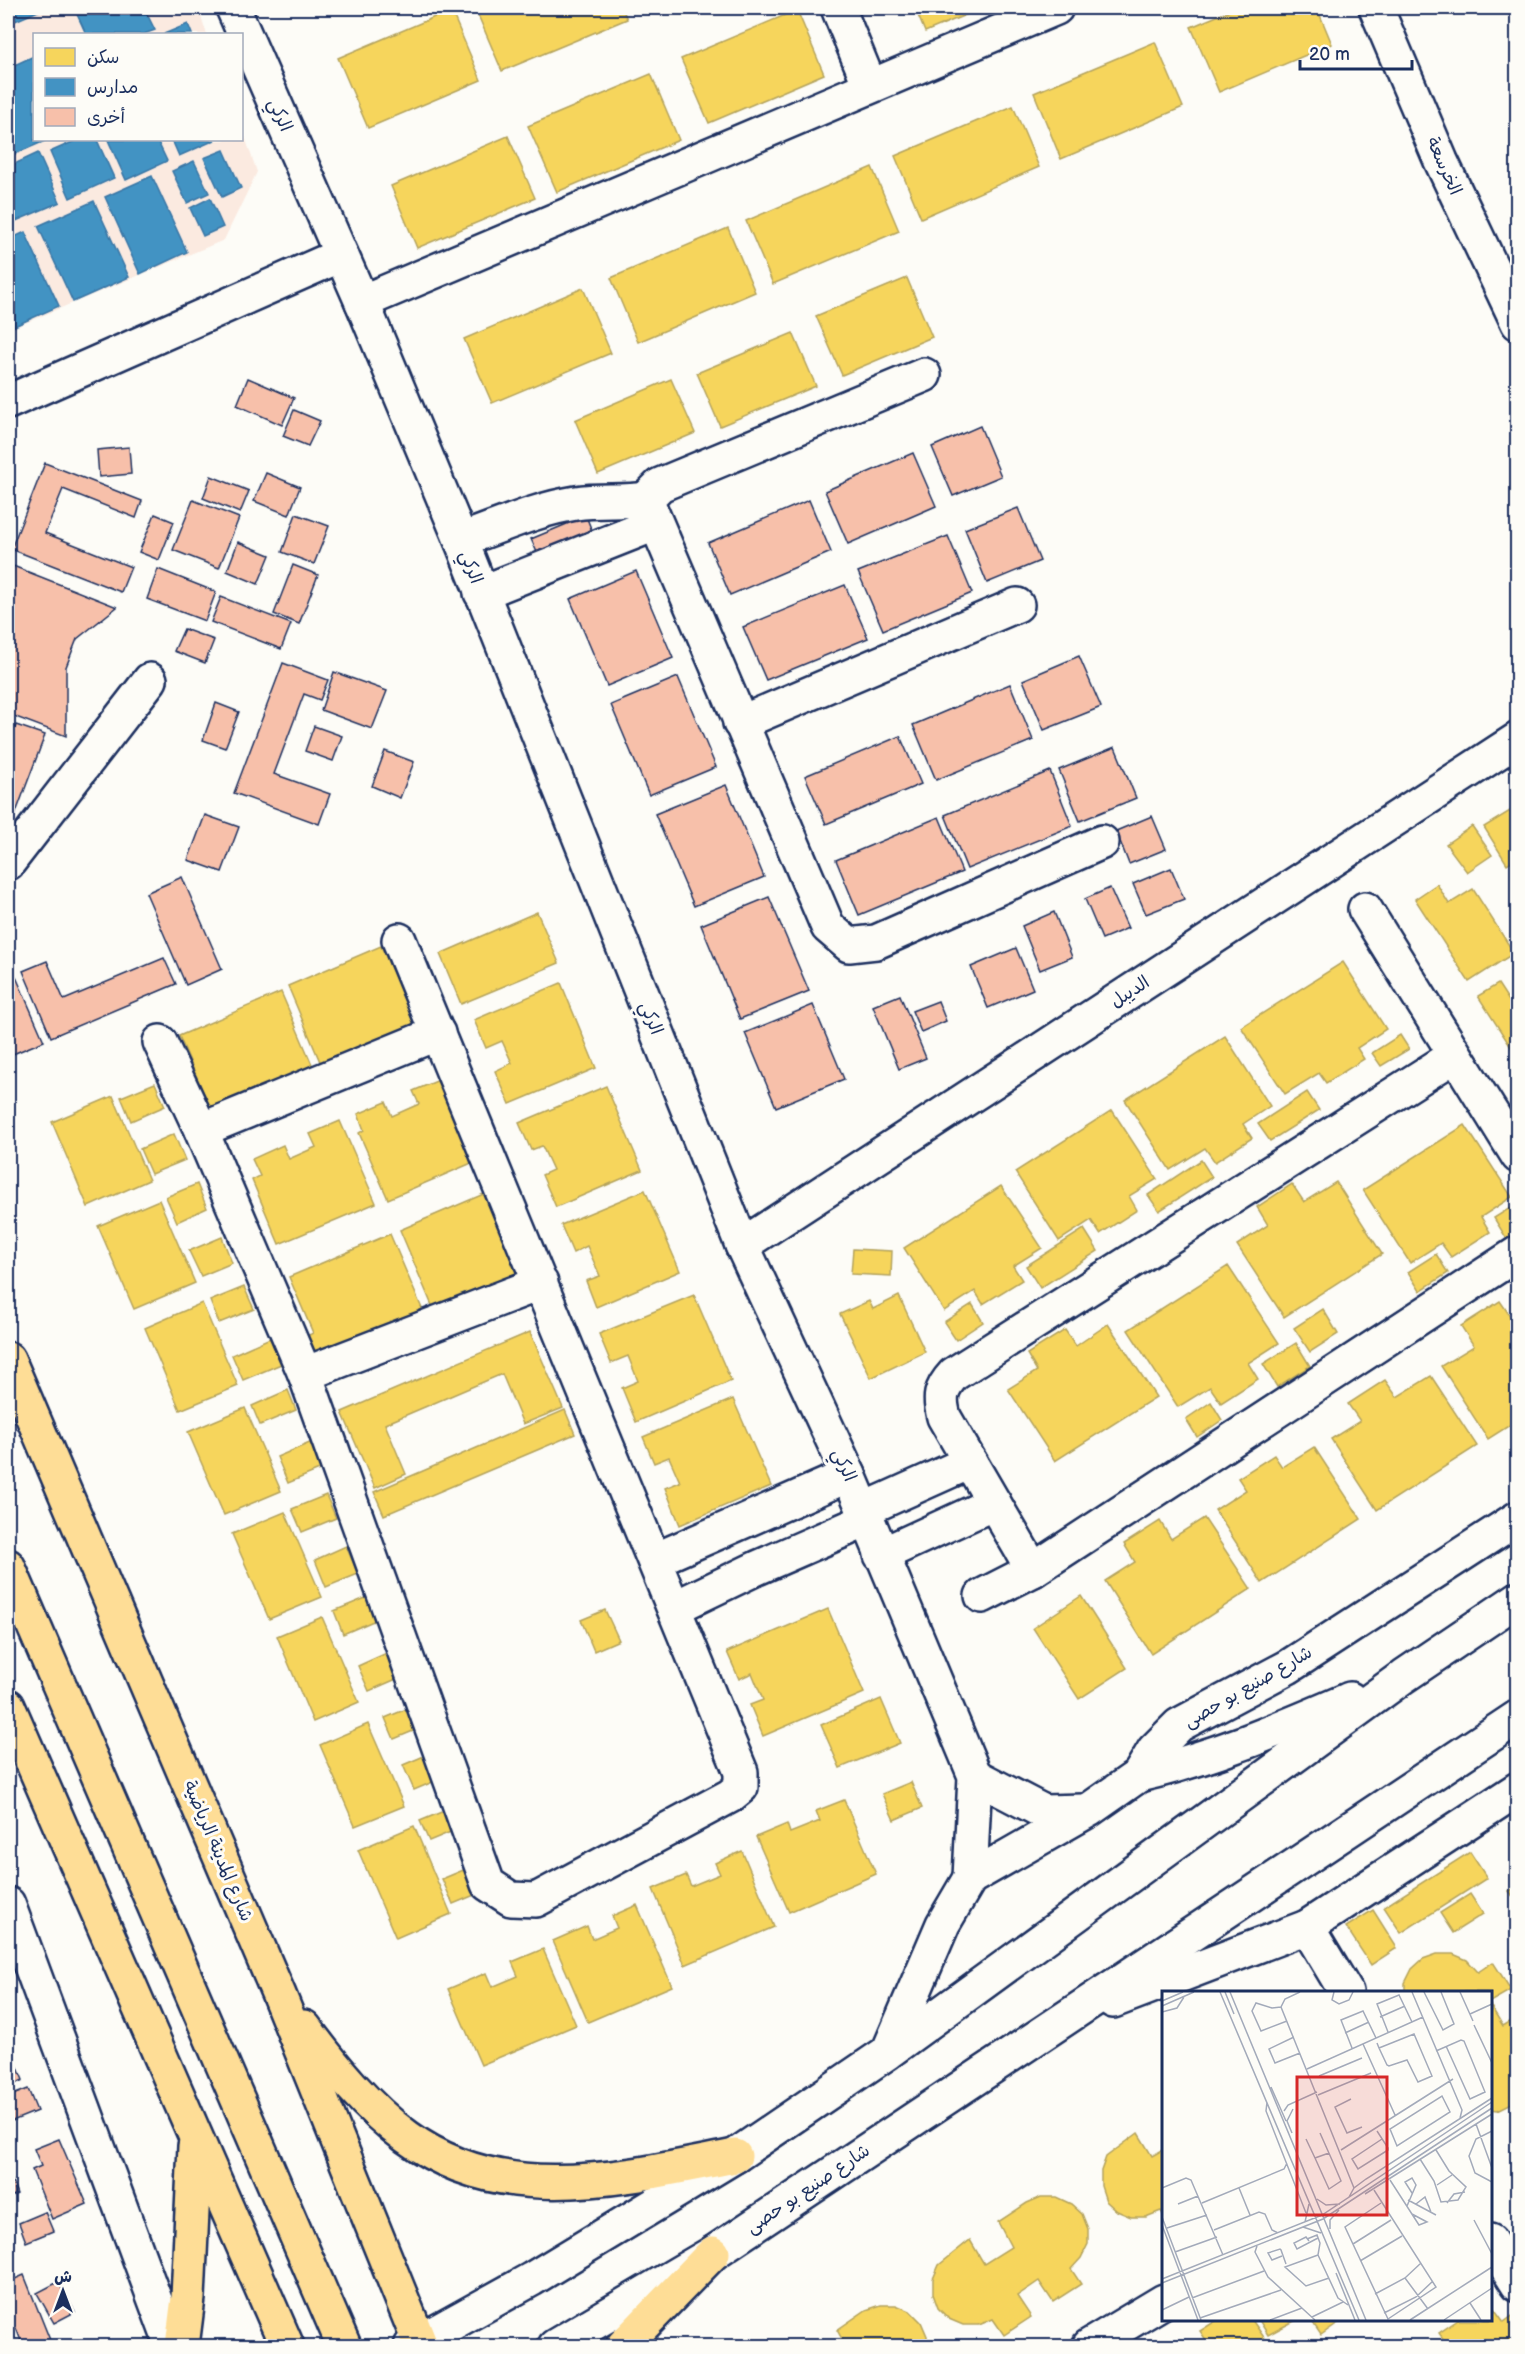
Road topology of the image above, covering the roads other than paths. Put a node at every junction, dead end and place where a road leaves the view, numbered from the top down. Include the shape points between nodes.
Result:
1 (233, 8) edge
2 (838, 8) edge
3 (1056, 8) edge
4 (1376, 8) edge
5 (870, 86) junction
6 (341, 255) junction
7 (362, 302) junction
8 (1518, 323) edge
9 (924, 375) dead end
10 (8, 402) edge
11 (651, 511) junction
12 (461, 540) junction
13 (481, 593) junction
14 (1017, 605) dead end
15 (150, 680) dead end
16 (740, 723) junction
17 (1518, 739) edge
18 (1102, 842) dead end
19 (8, 863) edge
20 (1365, 909) dead end
21 (399, 940) dead end
22 (438, 1033) junction
23 (160, 1042) dead end
24 (1454, 1056) junction
25 (201, 1130) junction
26 (1518, 1156) edge
27 (742, 1245) junction
28 (1518, 1253) edge
29 (541, 1283) junction
30 (8, 1359) edge
31 (305, 1374) junction
32 (970, 1462) junction
33 (849, 1475) junction
34 (994, 1503) junction
35 (865, 1515) junction
36 (1518, 1518) edge
37 (881, 1555) junction
38 (655, 1560) junction
39 (8, 1566) edge
40 (1032, 1570) junction
41 (982, 1596) dead end
42 (1518, 1599) edge
43 (674, 1608) junction
44 (1404, 1676) junction
45 (8, 1706) edge
46 (1518, 1717) edge
47 (8, 1752) edge
48 (1138, 1775) junction
49 (975, 1776) junction
50 (1518, 1789) edge
51 (45, 1797) junction
52 (1089, 1810) junction
53 (970, 1878) junction
54 (8, 1904) edge
55 (1307, 1928) junction
56 (14, 1942) edge
57 (1345, 1991) edge
58 (279, 1995) junction
59 (1055, 2024) junction
60 (888, 2052) junction
61 (195, 2138) junction
62 (735, 2156) junction
63 (1492, 2243) edge
64 (713, 2253) junction
65 (1518, 2285) edge
66 (1162, 2302) edge
67 (417, 2345) edge
68 (172, 2346) edge
69 (182, 2346) edge
70 (287, 2346) edge
71 (344, 2346) edge
72 (555, 2346) edge
73 (623, 2346) edge
74 (1089, 2346) edge

1 - 6 street, الركي
2 - 5 street
3 - 5 street
4 - 8 street, الخرسعة via 1441,161
5 - 7 street
6 - 7 street, الركي
6 - 10 street
7 - 12 street, الركي
9 - 11 street via 660,485
11 - 12 street via 630,502 577,502
11 - 13 street
11 - 16 street
12 - 13 street, الركي
13 - 27 street, الركي
14 - 16 street
15 - 19 street
16 - 18 street via 828,927 849,945 876,942
17 - 27 street, الديبل
20 - 24 street
21 - 22 street
22 - 25 street
22 - 29 street
23 - 25 street
24 - 26 street
24 - 32 street via 954,1374 939,1399 944,1417
25 - 31 street
27 - 33 street, الركي
28 - 40 street
29 - 31 street
29 - 38 street
30 - 58 main road, شارع المدينة الرياضية
31 - 43 street via 488,1884 511,1899 536,1900 730,1797 741,1786 741,1772
32 - 34 street
32 - 35 street
33 - 35 street, الركي
33 - 38 street
34 - 37 street
34 - 40 street
35 - 37 street, الركي
35 - 43 street
36 - 48 street, شارع صنيع بو حصى via 1288,1667 1179,1725 1154,1750
37 - 49 street, الركي
38 - 43 street
39 - 71 main road
40 - 41 street
42 - 44 street
44 - 48 street via 1242,1745
44 - 60 street
45 - 51 main road
46 - 59 street, شارع صنيع بو حصى
47 - 51 main road
48 - 52 street, شارع صنيع بو حصى
49 - 52 street via 1044,1812
49 - 53 street, الركي
50 - 55 street, شارع صنيع بو حصى
51 - 61 main road
52 - 53 street, شارع صنيع بو حصى
53 - 60 street via 944,1924
54 - 56 street
55 - 57 street
55 - 59 street, شارع صنيع بو حصى
56 - 68 street
58 - 62 main road via 325,2055 374,2108 419,2145 473,2171 523,2181 560,2182 655,2171
58 - 67 main road, شارع المدينة الرياضية
59 - 64 street, شارع صنيع بو حصى
60 - 62 street
61 - 69 main road
61 - 70 main road
62 - 67 street
63 - 65 street
64 - 72 street, شارع صنيع بو حصى
64 - 73 main road
66 - 74 street

